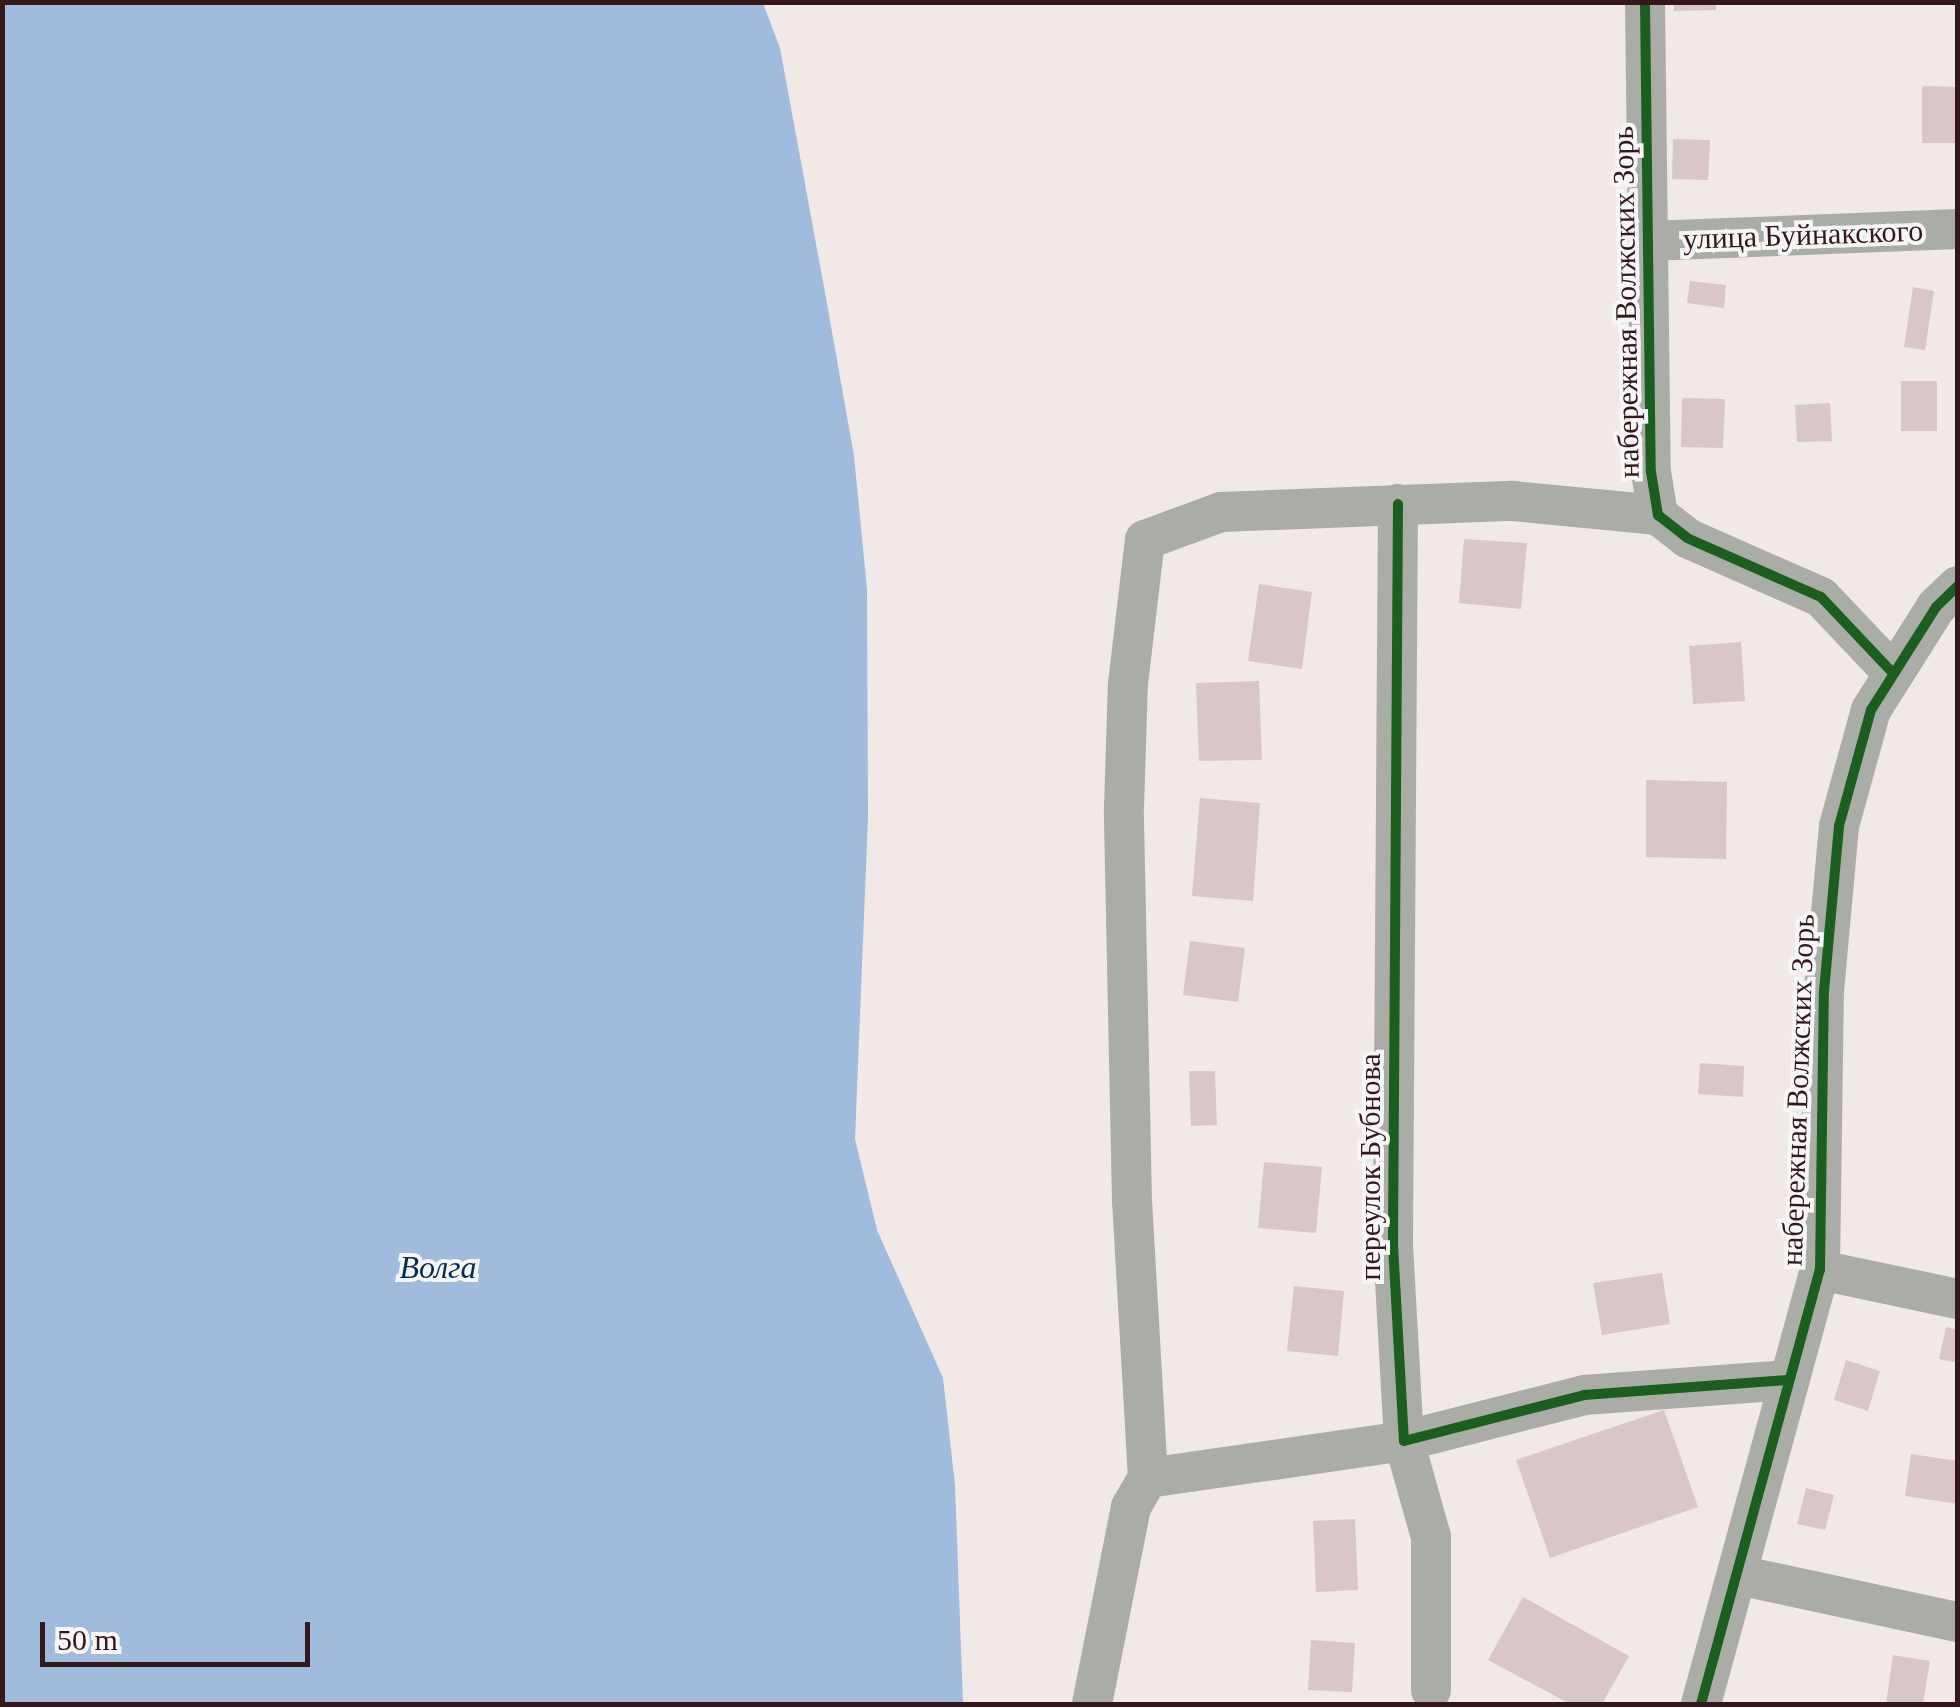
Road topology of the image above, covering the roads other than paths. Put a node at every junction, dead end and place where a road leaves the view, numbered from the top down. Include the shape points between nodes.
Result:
1 (1646, 2) edge
2 (1958, 229) edge
3 (1648, 241) junction
4 (1398, 504) junction
5 (1658, 515) junction
6 (1958, 586) edge
7 (1892, 672) junction
8 (1820, 1270) junction
9 (1958, 1299) edge
10 (1787, 1380) junction
11 (1404, 1441) junction
12 (1148, 1478) junction
13 (1738, 1576) junction
14 (1958, 1622) edge
15 (1431, 1690) dead end
16 (1092, 1704) edge
17 (1701, 1704) edge

1 - 3 street, набережная Волжских Зорь
2 - 3 street, улица Буйнакского
3 - 5 street, набережная Волжских Зорь via 1651,472
4 - 5 street via 1512,501
4 - 11 street, переулок Бубнова via 1393,1244
4 - 12 street via 1221,512 1145,540 1128,684 1124,808 1132,1202
5 - 7 street, набережная Волжских Зорь via 1687,538 1820,596
6 - 7 street
7 - 8 street, набережная Волжских Зорь via 1856,753 1828,904
8 - 9 street
8 - 10 street, набережная Волжских Зорь
10 - 11 street via 1584,1395
10 - 13 street, набережная Волжских Зорь
11 - 12 street
11 - 15 street, переулок Бубнова via 1431,1537
12 - 16 street via 1131,1507
13 - 14 street
13 - 17 street, набережная Волжских Зорь

